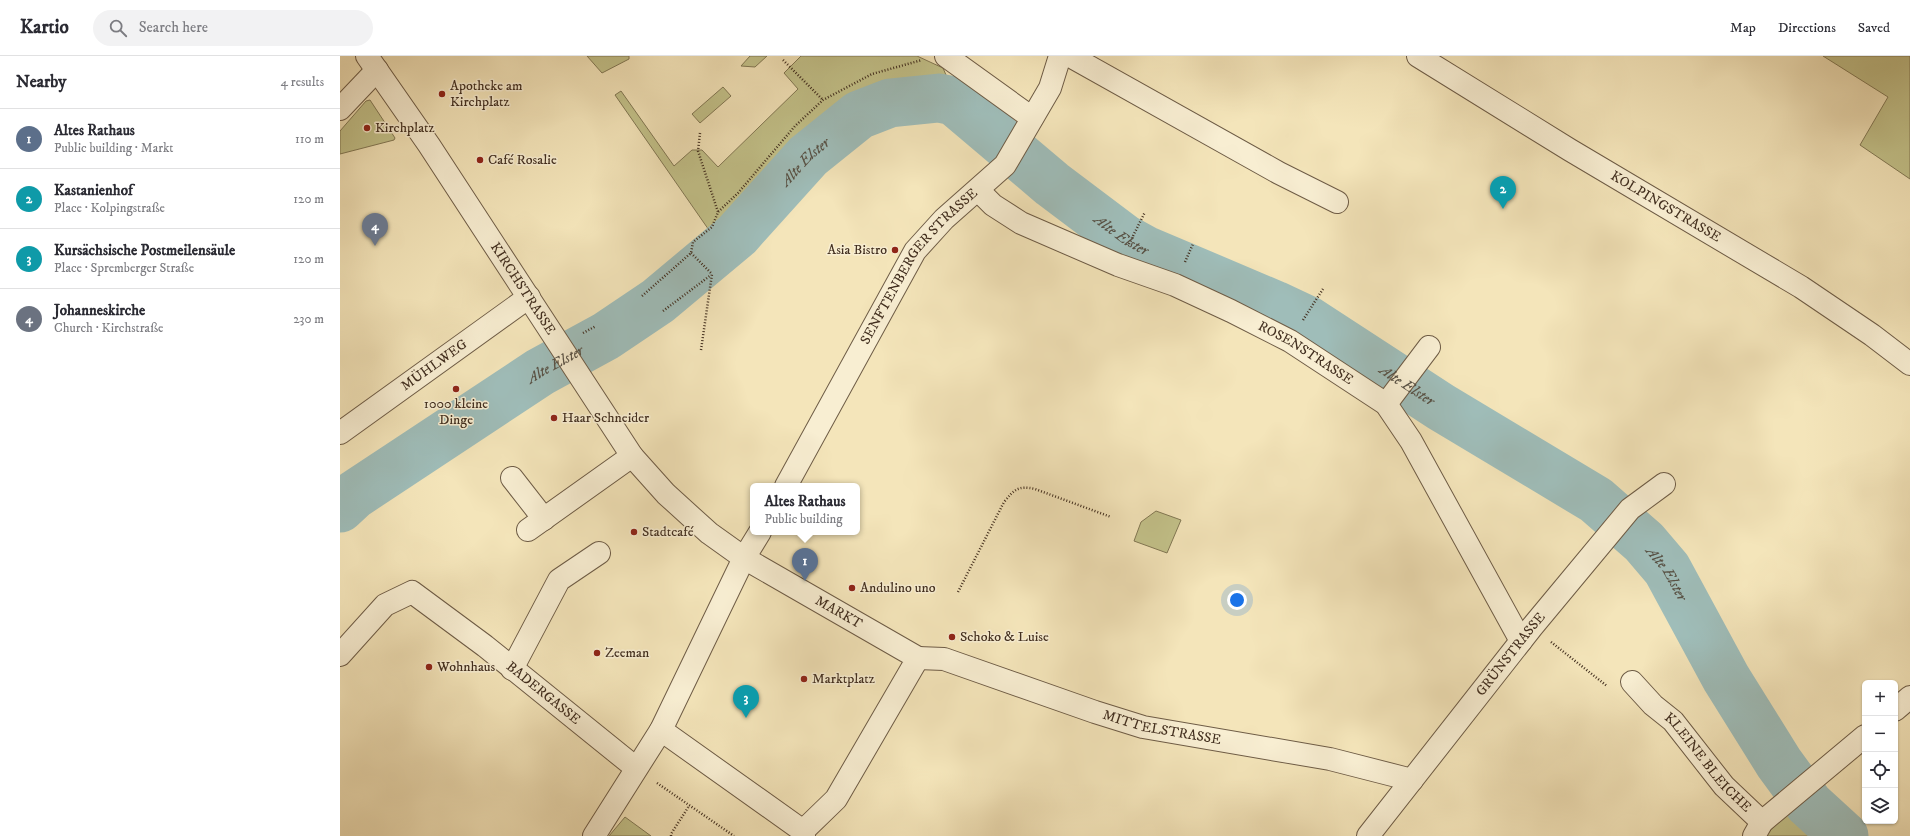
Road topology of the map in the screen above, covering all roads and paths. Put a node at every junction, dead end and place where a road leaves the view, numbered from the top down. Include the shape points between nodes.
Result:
1 (1060, 56) edge
2 (1070, 56) edge
3 (1418, 56) edge
4 (936, 57) edge
5 (783, 60) dead end
6 (372, 63) edge
7 (823, 100) junction
8 (340, 109) edge
9 (1028, 126) junction
10 (700, 133) dead end
11 (978, 190) junction
12 (1337, 202) dead end
13 (718, 212) junction
14 (1145, 212) dead end
15 (1135, 232) dead end
16 (1193, 244) dead end
17 (691, 253) junction
18 (1189, 254) dead end
19 (712, 274) junction
20 (1323, 289) dead end
21 (642, 296) dead end
22 (529, 297) junction
23 (1310, 309) dead end
24 (663, 311) dead end
25 (1428, 347) dead end
26 (701, 350) dead end
27 (1910, 364) edge
28 (1389, 399) junction
29 (340, 433) edge
30 (632, 456) junction
31 (512, 478) dead end
32 (788, 483) edge
33 (1664, 484) dead end
34 (1111, 517) dead end
35 (758, 535) edge
36 (599, 553) dead end
37 (744, 558) junction
38 (958, 592) dead end
39 (1527, 634) junction
40 (340, 655) edge
41 (918, 658) junction
42 (512, 669) junction
43 (1632, 682) dead end
44 (1611, 689) dead end
45 (1910, 697) edge
46 (1898, 707) edge
47 (661, 730) junction
48 (1862, 739) edge
49 (636, 768) junction
50 (1412, 780) junction
51 (689, 806) junction
52 (1758, 829) edge
53 (803, 834) edge
54 (594, 836) edge
55 (671, 836) edge
56 (734, 836) edge
57 (1368, 836) edge

1 - 9 street, SENFTENBERGER STRASSE via 1050,88
2 - 12 street via 1272,169
3 - 27 street, KOLPINGSTRASSE via 1801,287
4 - 7 path via 872,74
4 - 9 street
5 - 7 path
6 - 8 street
6 - 22 street, KIRCHSTRASSE
7 - 13 path via 795,126 754,175
9 - 11 street, SENFTENBERGER STRASSE via 1005,165
10 - 13 path via 698,151
11 - 28 street, ROSENSTRASSE via 993,205 1021,223 1231,311 1290,341
11 - 32 street, SENFTENBERGER STRASSE via 944,219 915,251
13 - 17 path via 712,227 693,242
14 - 15 path
16 - 18 path
17 - 19 path
17 - 21 path
19 - 24 path
19 - 26 path
20 - 23 path
22 - 29 street, MÜHLWEG
22 - 30 street, KIRCHSTRASSE
25 - 28 street
28 - 39 street, ROSENSTRASSE via 1411,441
30 - 31 street via 536,525
30 - 37 street, KIRCHSTRASSE via 685,513
33 - 39 street, GRÜNSTRASSE via 1630,509
34 - 38 path via 1035,489 1019,488 1004,502
35 - 37 street
36 - 42 street via 559,580
37 - 41 street, MARKT
37 - 47 street
39 - 44 path
39 - 50 street, GRÜNSTRASSE
40 - 42 street, BADERGASSE via 385,605 412,592
41 - 50 street, MITTELSTRASSE via 944,659 1143,727 1330,759
41 - 53 street via 836,799
42 - 49 street, BADERGASSE
43 - 52 street, KLEINE BLEICHE via 1653,705 1673,721
45 - 46 street
47 - 49 street
47 - 53 street
48 - 52 street, KLEINE BLEICHE via 1784,803
49 - 51 path
49 - 54 street
50 - 57 street, GRÜNSTRASSE
51 - 55 path
51 - 56 path

